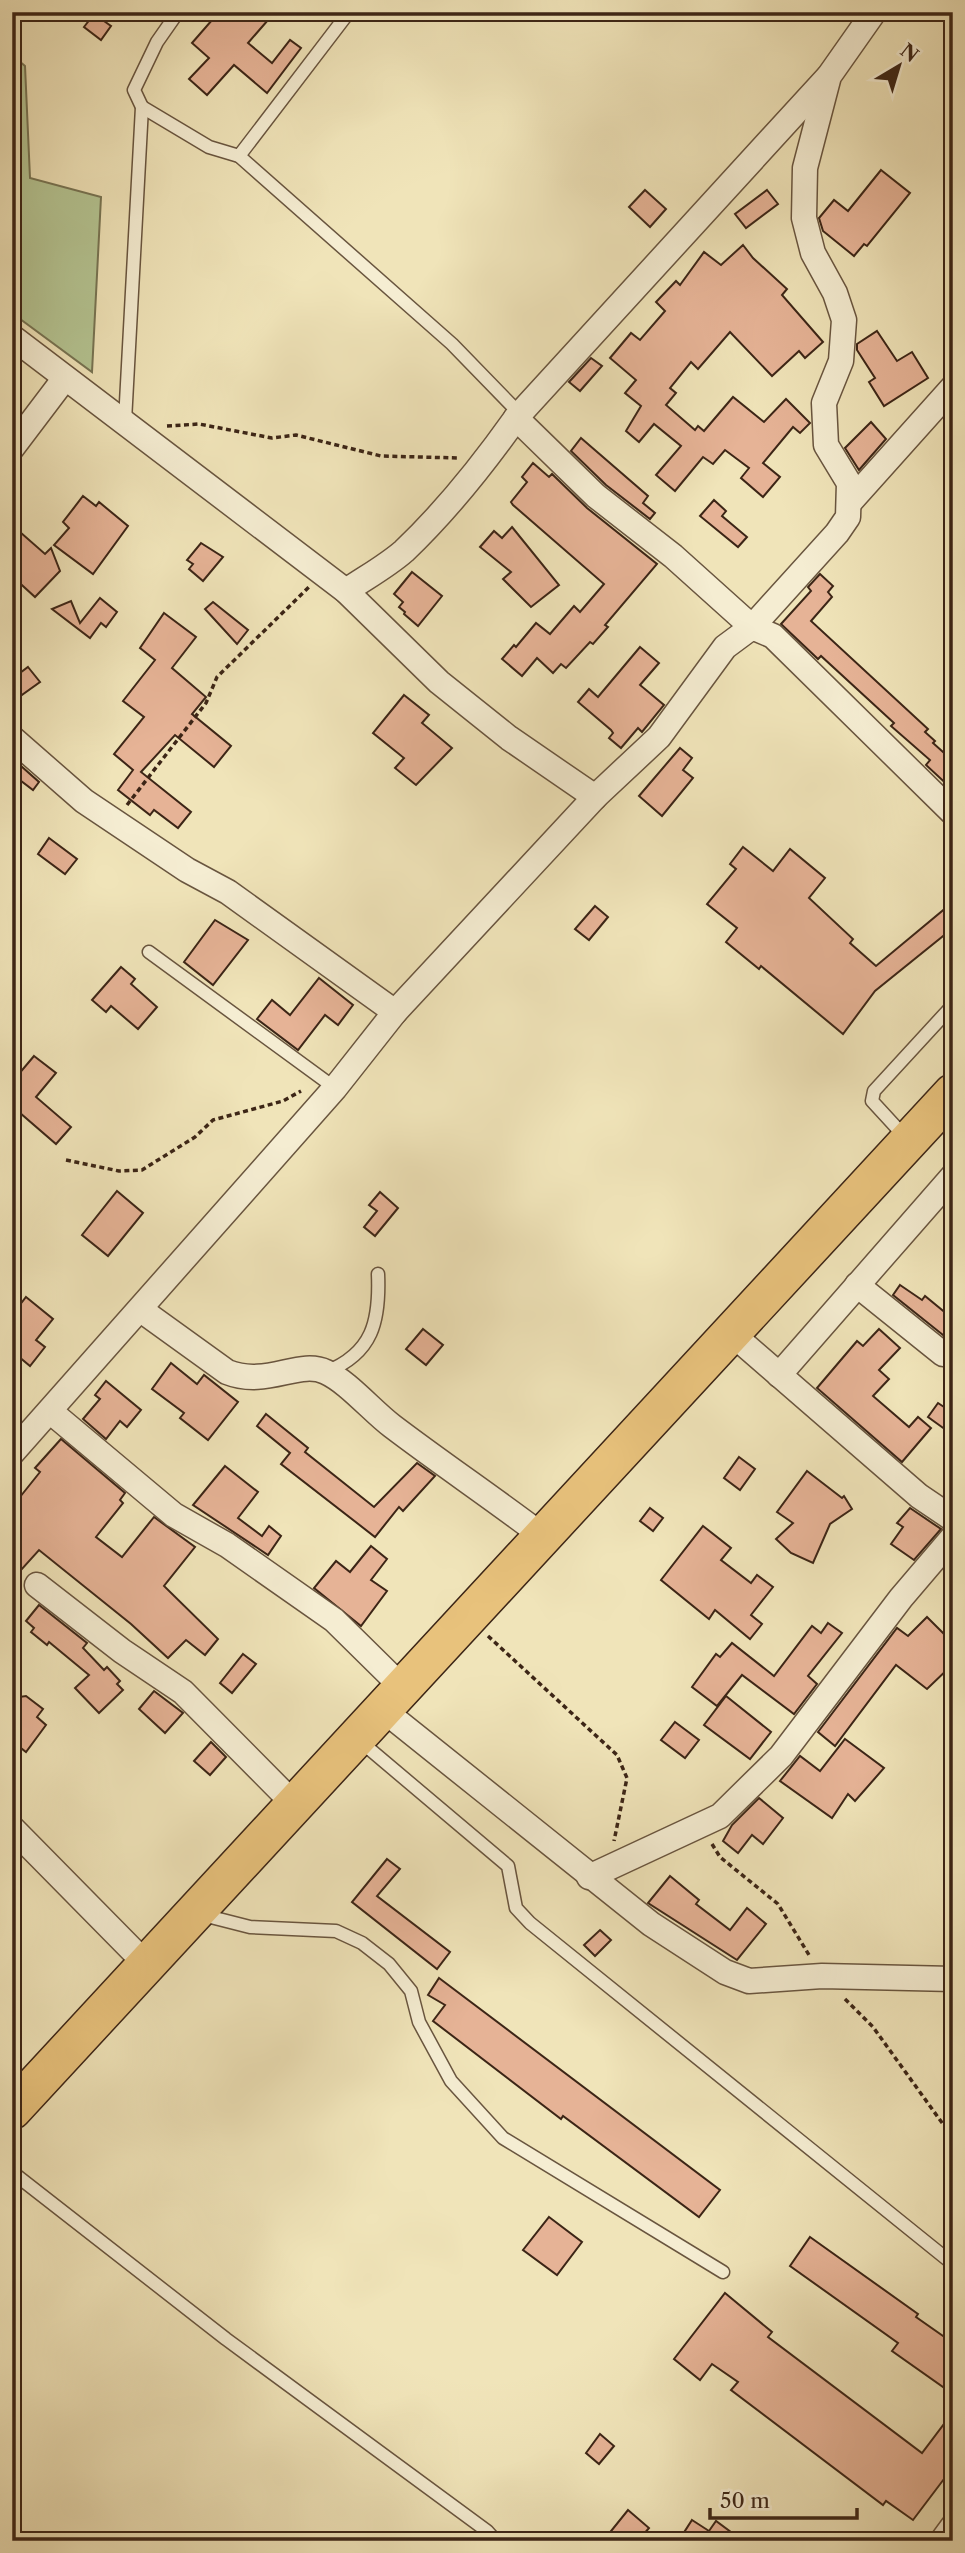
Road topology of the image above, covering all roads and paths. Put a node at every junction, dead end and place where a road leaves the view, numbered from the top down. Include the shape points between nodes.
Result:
1 (178, 12) edge
2 (349, 12) edge
3 (874, 12) edge
4 (829, 76) junction
5 (142, 107) junction
6 (239, 156) junction
7 (12, 337) edge
8 (65, 378) junction
9 (953, 387) edge
10 (518, 416) junction
11 (133, 427) junction
12 (12, 448) edge
13 (486, 460) junction
14 (850, 502) junction
15 (323, 573) junction
16 (346, 591) junction
17 (752, 627) junction
18 (12, 738) edge
19 (595, 797) junction
20 (953, 813) edge
21 (115, 822) junction
22 (149, 952) dead end
23 (953, 1005) edge
24 (396, 1012) junction
25 (329, 1083) junction
26 (953, 1093) edge
27 (908, 1141) junction
28 (66, 1160) dead end
29 (953, 1176) edge
30 (378, 1274) dead end
31 (857, 1285) junction
32 (141, 1310) junction
33 (731, 1334) junction
34 (943, 1354) dead end
35 (326, 1372) junction
36 (779, 1375) junction
37 (51, 1412) junction
38 (15, 1444) edge
39 (953, 1519) edge
40 (544, 1537) junction
41 (953, 1537) edge
42 (37, 1585) dead end
43 (468, 1618) junction
44 (393, 1699) junction
45 (357, 1738) junction
46 (293, 1802) junction
47 (704, 1823) junction
48 (12, 1828) edge
49 (39, 1856) junction
50 (12, 1861) edge
51 (598, 1873) junction
52 (195, 1914) junction
53 (148, 1965) junction
54 (822, 1976) junction
55 (953, 1979) edge
56 (12, 2110) edge
57 (953, 2138) edge
58 (12, 2172) edge
59 (953, 2264) edge
60 (723, 2272) dead end
61 (953, 2526) edge
62 (496, 2541) edge
63 (942, 2541) edge

1 - 5 lane via 157,42 134,90
2 - 6 lane
3 - 4 street
4 - 10 street
4 - 14 street via 805,168 804,218 813,253 844,320 841,361 824,403 826,445 849,482
5 - 6 lane via 209,147
5 - 11 lane
6 - 10 lane via 452,344
7 - 8 street
8 - 11 street
8 - 12 street
9 - 14 street
10 - 13 street
10 - 17 street via 596,496 673,556
11 - 13 path via 199,424 272,438 296,435 363,454
11 - 15 street
13 - 16 street via 402,553
14 - 17 street via 848,517 837,533
15 - 16 street
15 - 21 path via 217,677 206,703
16 - 19 street via 439,682 509,738
17 - 19 street via 725,647 659,737
17 - 20 street via 773,636
18 - 21 street
19 - 24 street
21 - 24 street via 228,892
22 - 25 lane
23 - 27 lane via 874,1091 872,1101
24 - 25 street
25 - 28 path via 213,1120 195,1137 142,1170 119,1171
25 - 32 street
26 - 27 highway
27 - 33 highway
29 - 31 street
30 - 35 lane via 373,1329 363,1349 346,1364
31 - 34 street
31 - 36 street
32 - 35 street via 240,1377 267,1377 304,1367
32 - 37 street
33 - 36 street
33 - 40 highway
35 - 40 street
36 - 39 street via 919,1496
37 - 38 street
37 - 44 street via 174,1514 334,1620
40 - 43 highway
41 - 47 street via 781,1756 720,1816
42 - 46 street via 183,1692
43 - 44 highway
43 - 51 path via 617,1755 627,1778
44 - 45 highway
44 - 51 street
45 - 46 highway
45 - 59 lane via 508,1866 516,1908 530,1923
46 - 52 highway
47 - 51 street
47 - 54 path via 720,1857 778,1904
48 - 49 street
49 - 50 street
49 - 53 street
51 - 54 street via 651,1924 725,1972 749,1982
52 - 53 highway
52 - 60 lane via 250,1927 336,1931 362,1942 389,1964 411,1991 419,2022 451,2081 503,2138
53 - 56 highway
54 - 55 street
54 - 57 path via 873,2027
58 - 62 lane via 226,2340
61 - 63 street

